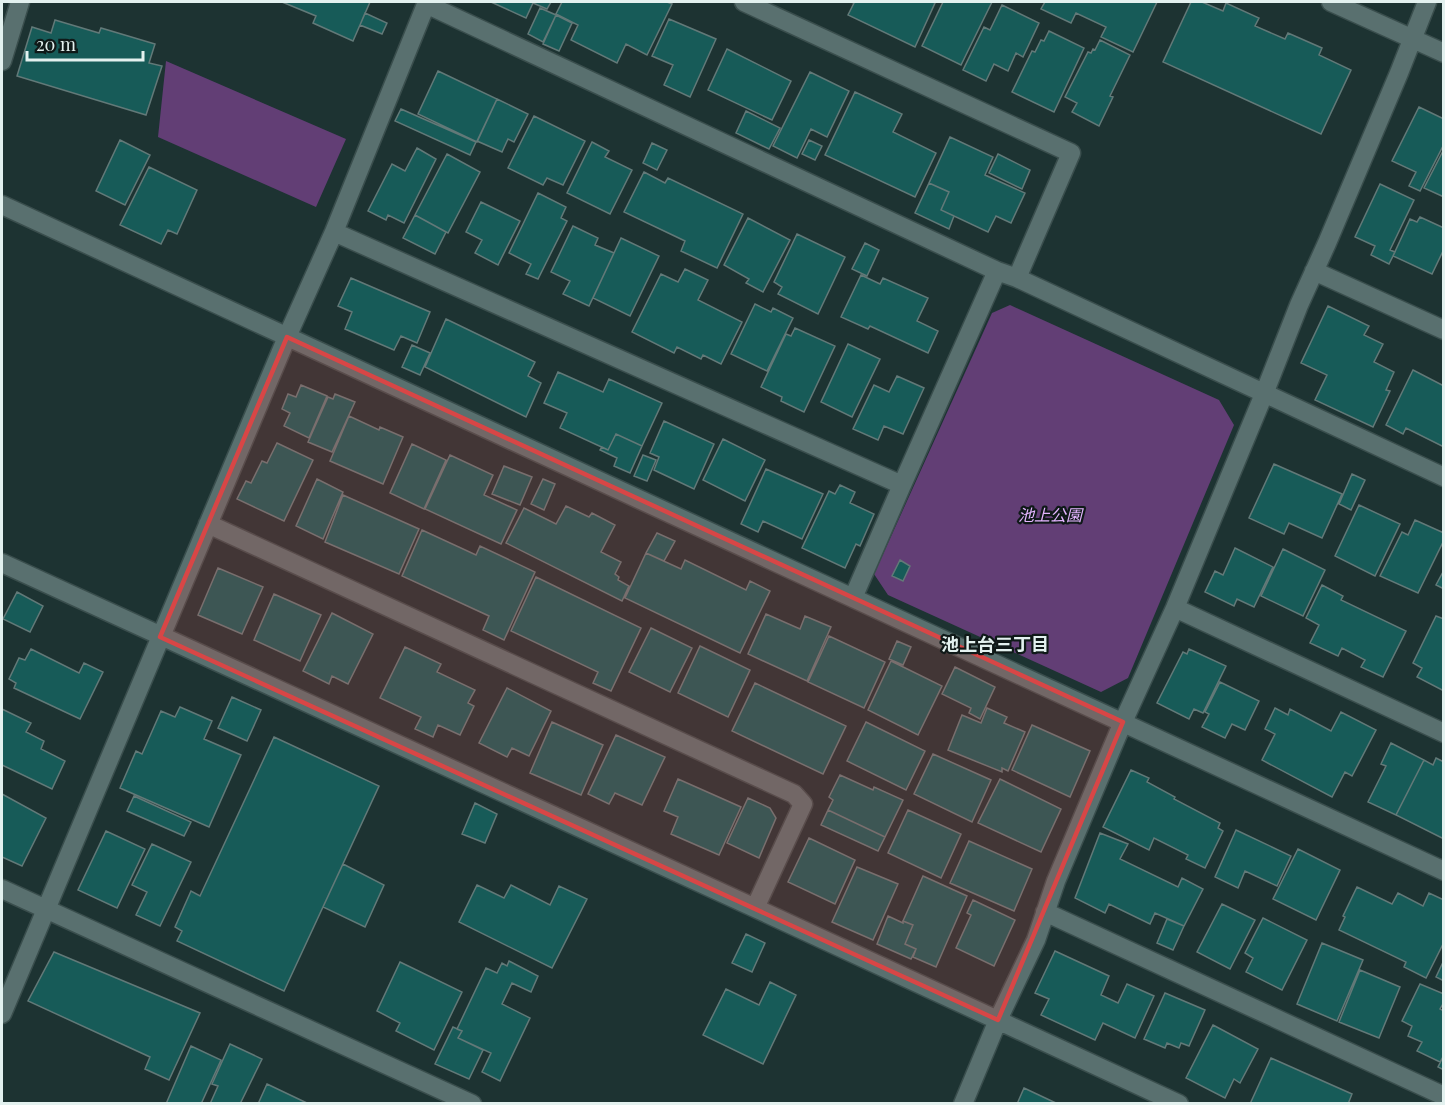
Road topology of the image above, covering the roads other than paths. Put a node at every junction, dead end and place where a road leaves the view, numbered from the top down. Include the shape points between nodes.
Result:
1 (20, 2) edge
2 (744, 2) edge
3 (1331, 2) edge
4 (1427, 2) edge
5 (426, 3) edge
6 (1413, 39) junction
7 (1443, 53) edge
8 (2, 61) edge
9 (2, 206) edge
10 (334, 232) junction
11 (997, 271) junction
12 (1314, 271) junction
13 (1017, 278) junction
14 (1443, 330) edge
15 (287, 338) junction
16 (1264, 394) junction
17 (1443, 477) edge
18 (902, 485) junction
19 (208, 524) junction
20 (2, 563) edge
21 (853, 598) junction
22 (1175, 608) junction
23 (160, 637) junction
24 (1123, 722) junction
25 (1443, 733) edge
26 (1443, 871) edge
27 (2, 889) edge
28 (755, 908) junction
29 (46, 909) junction
30 (1046, 912) junction
31 (2, 1014) edge
32 (998, 1020) junction
33 (1443, 1096) edge
34 (472, 1104) edge
35 (963, 1104) edge
36 (1179, 1104) edge

1 - 8 street
2 - 13 street via 1071,153
3 - 6 street
4 - 6 street
5 - 10 street
5 - 11 street
6 - 7 street
6 - 12 street
9 - 15 street
10 - 15 street
10 - 18 street
11 - 13 street
11 - 18 street
12 - 14 street
12 - 16 street
13 - 16 street
15 - 19 street
15 - 21 street
16 - 17 street
16 - 22 street
18 - 21 street
19 - 23 street
19 - 28 street via 794,794 802,804
20 - 23 street
21 - 24 street
22 - 24 street
22 - 25 street
23 - 28 street
23 - 29 street
24 - 26 street
24 - 30 street
27 - 29 street
28 - 32 street
29 - 31 street
29 - 34 street
30 - 32 street
30 - 33 street
32 - 35 street
32 - 36 street

